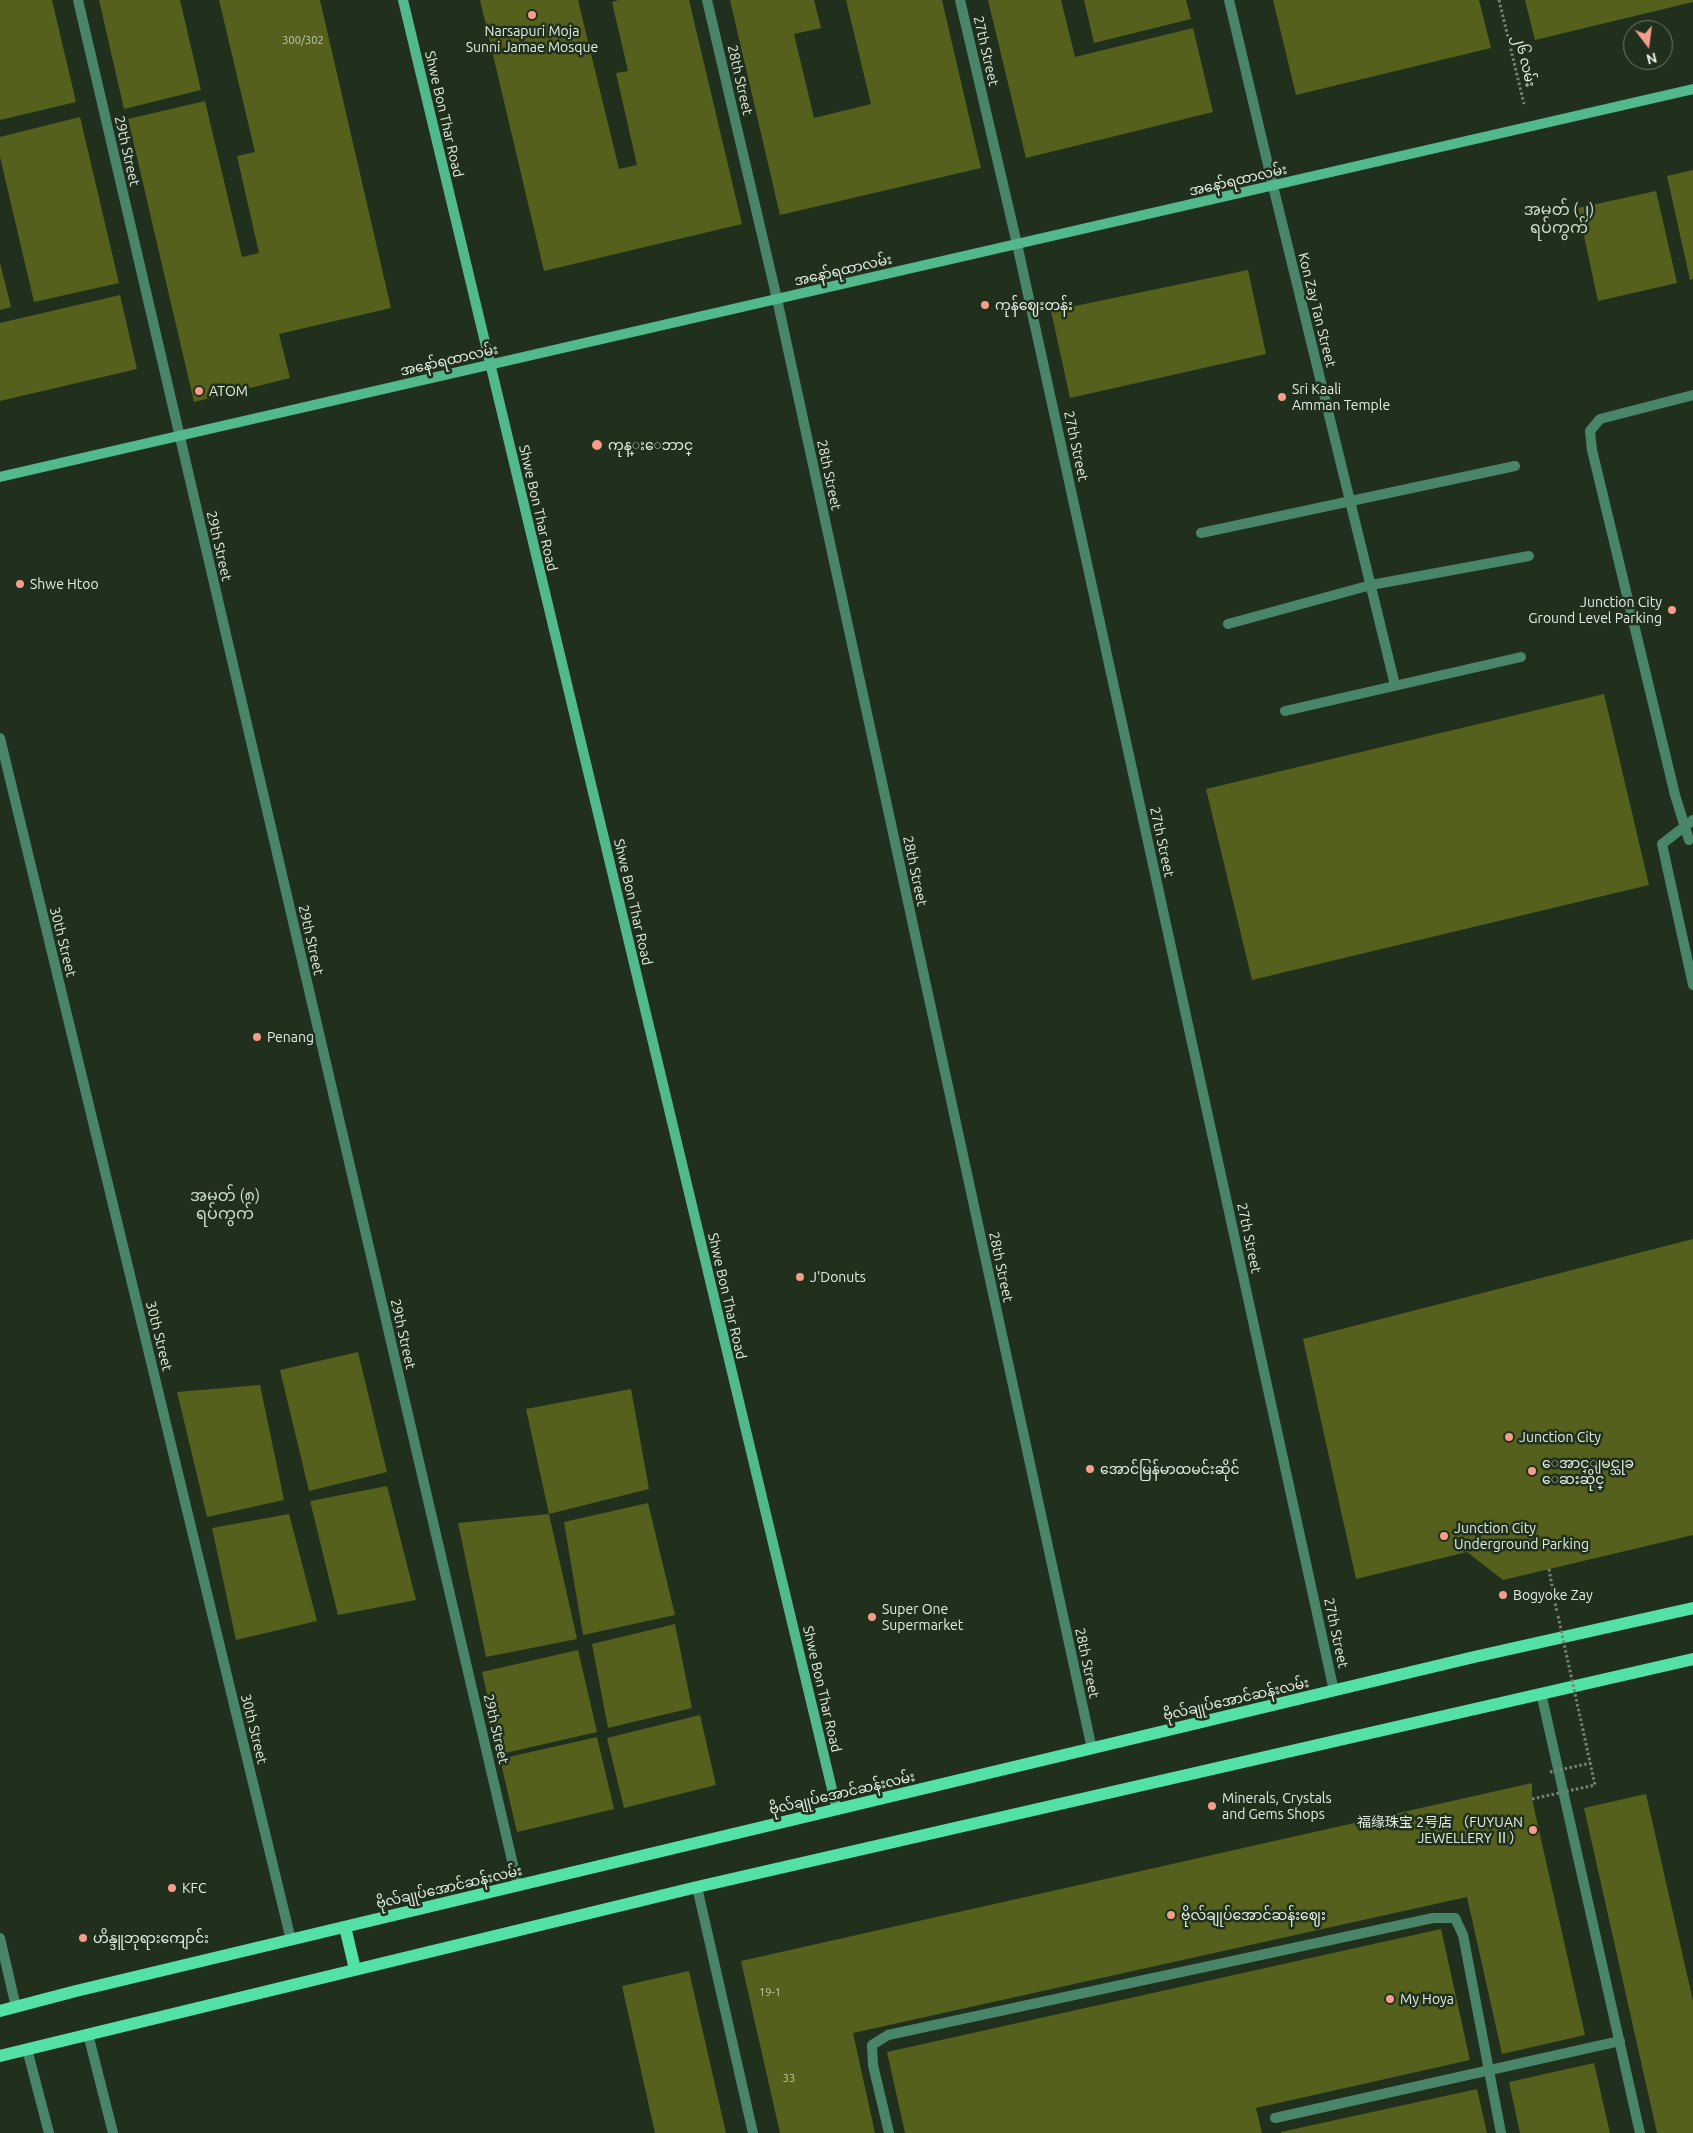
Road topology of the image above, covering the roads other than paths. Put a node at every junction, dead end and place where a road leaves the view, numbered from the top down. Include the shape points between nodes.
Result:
1 (78, 0) edge
2 (403, 0) edge
3 (707, 0) edge
4 (960, 0) edge
5 (1229, 0) edge
6 (1693, 90) edge
7 (1272, 186) junction
8 (1018, 244) junction
9 (777, 299) junction
10 (490, 365) junction
11 (1693, 394) edge
12 (179, 436) junction
13 (1515, 466) dead end
14 (0, 477) edge
15 (1350, 500) junction
16 (1201, 533) dead end
17 (1529, 556) dead end
18 (1371, 585) junction
19 (1228, 624) dead end
20 (1521, 657) dead end
21 (1395, 685) junction
22 (1285, 711) dead end
23 (0, 738) edge
24 (1689, 823) edge
25 (1689, 840) dead end
26 (1693, 985) edge
27 (1693, 1608) edge
28 (1693, 1659) edge
29 (1334, 1691) junction
30 (1541, 1693) junction
31 (1092, 1749) junction
32 (836, 1810) junction
33 (518, 1886) junction
34 (697, 1887) junction
35 (345, 1927) junction
36 (0, 1938) edge
37 (290, 1940) junction
38 (355, 1969) junction
39 (16, 2007) junction
40 (0, 2011) edge
41 (88, 2034) junction
42 (1620, 2041) junction
43 (27, 2049) junction
44 (0, 2056) edge
45 (1488, 2070) junction
46 (1275, 2118) dead end
47 (49, 2133) edge
48 (113, 2133) edge
49 (753, 2133) edge
50 (889, 2133) edge
51 (1502, 2133) edge
52 (1640, 2133) edge

1 - 12 street, 29th Street
2 - 10 main road, Shwe Bon Thar Road
3 - 9 street, 28th Street
4 - 8 street, 27th Street
5 - 7 street, Kon Zay Tan Street
6 - 7 main road, အနော်ရထာလမ်း
7 - 8 main road, အနော်ရထာလမ်း
7 - 15 street, Kon Zay Tan Street
8 - 9 main road, အနော်ရထာလမ်း
8 - 29 street, 27th Street
9 - 10 main road, အနော်ရထာလမ်း
9 - 31 street, 28th Street
10 - 12 main road, အနော်ရထာလမ်း
10 - 32 main road, Shwe Bon Thar Road
11 - 24 street via 1600,419 1590,431 1672,785
12 - 14 main road, အနော်ရထာလမ်း
12 - 33 street, 29th Street
13 - 15 street
15 - 16 street
15 - 18 street, Kon Zay Tan Street
17 - 18 street
18 - 19 street
18 - 21 street, Kon Zay Tan Street
20 - 21 street
21 - 22 street
23 - 37 street, 30th Street
24 - 25 street
24 - 26 street via 1662,844
27 - 29 main road, ဗိုလ်ချုပ်အောင်ဆန်းလမ်း
28 - 30 main road
29 - 31 main road, ဗိုလ်ချုပ်အောင်ဆန်းလမ်း
30 - 34 main road
30 - 42 street
31 - 32 main road, ဗိုလ်ချုပ်အောင်ဆန်းလမ်း
32 - 33 main road, ဗိုလ်ချုပ်အောင်ဆန်းလမ်း
33 - 35 main road, ဗိုလ်ချုပ်အောင်ဆန်းလမ်း
34 - 38 main road
34 - 49 street
35 - 37 main road, ဗိုလ်ချုပ်အောင်ဆန်းလမ်း
35 - 38 main road
36 - 39 street
37 - 39 main road, ဗိုလ်ချုပ်အောင်ဆန်းလမ်း
38 - 41 main road
39 - 40 main road, ဗိုလ်ချုပ်အောင်ဆန်းလမ်း
41 - 43 main road
41 - 48 street
42 - 45 street
42 - 52 street
43 - 44 main road
43 - 47 street
45 - 46 street
45 - 50 street via 1463,1936 1455,1918 1434,1918 888,2035 872,2045 873,2065
45 - 51 street

